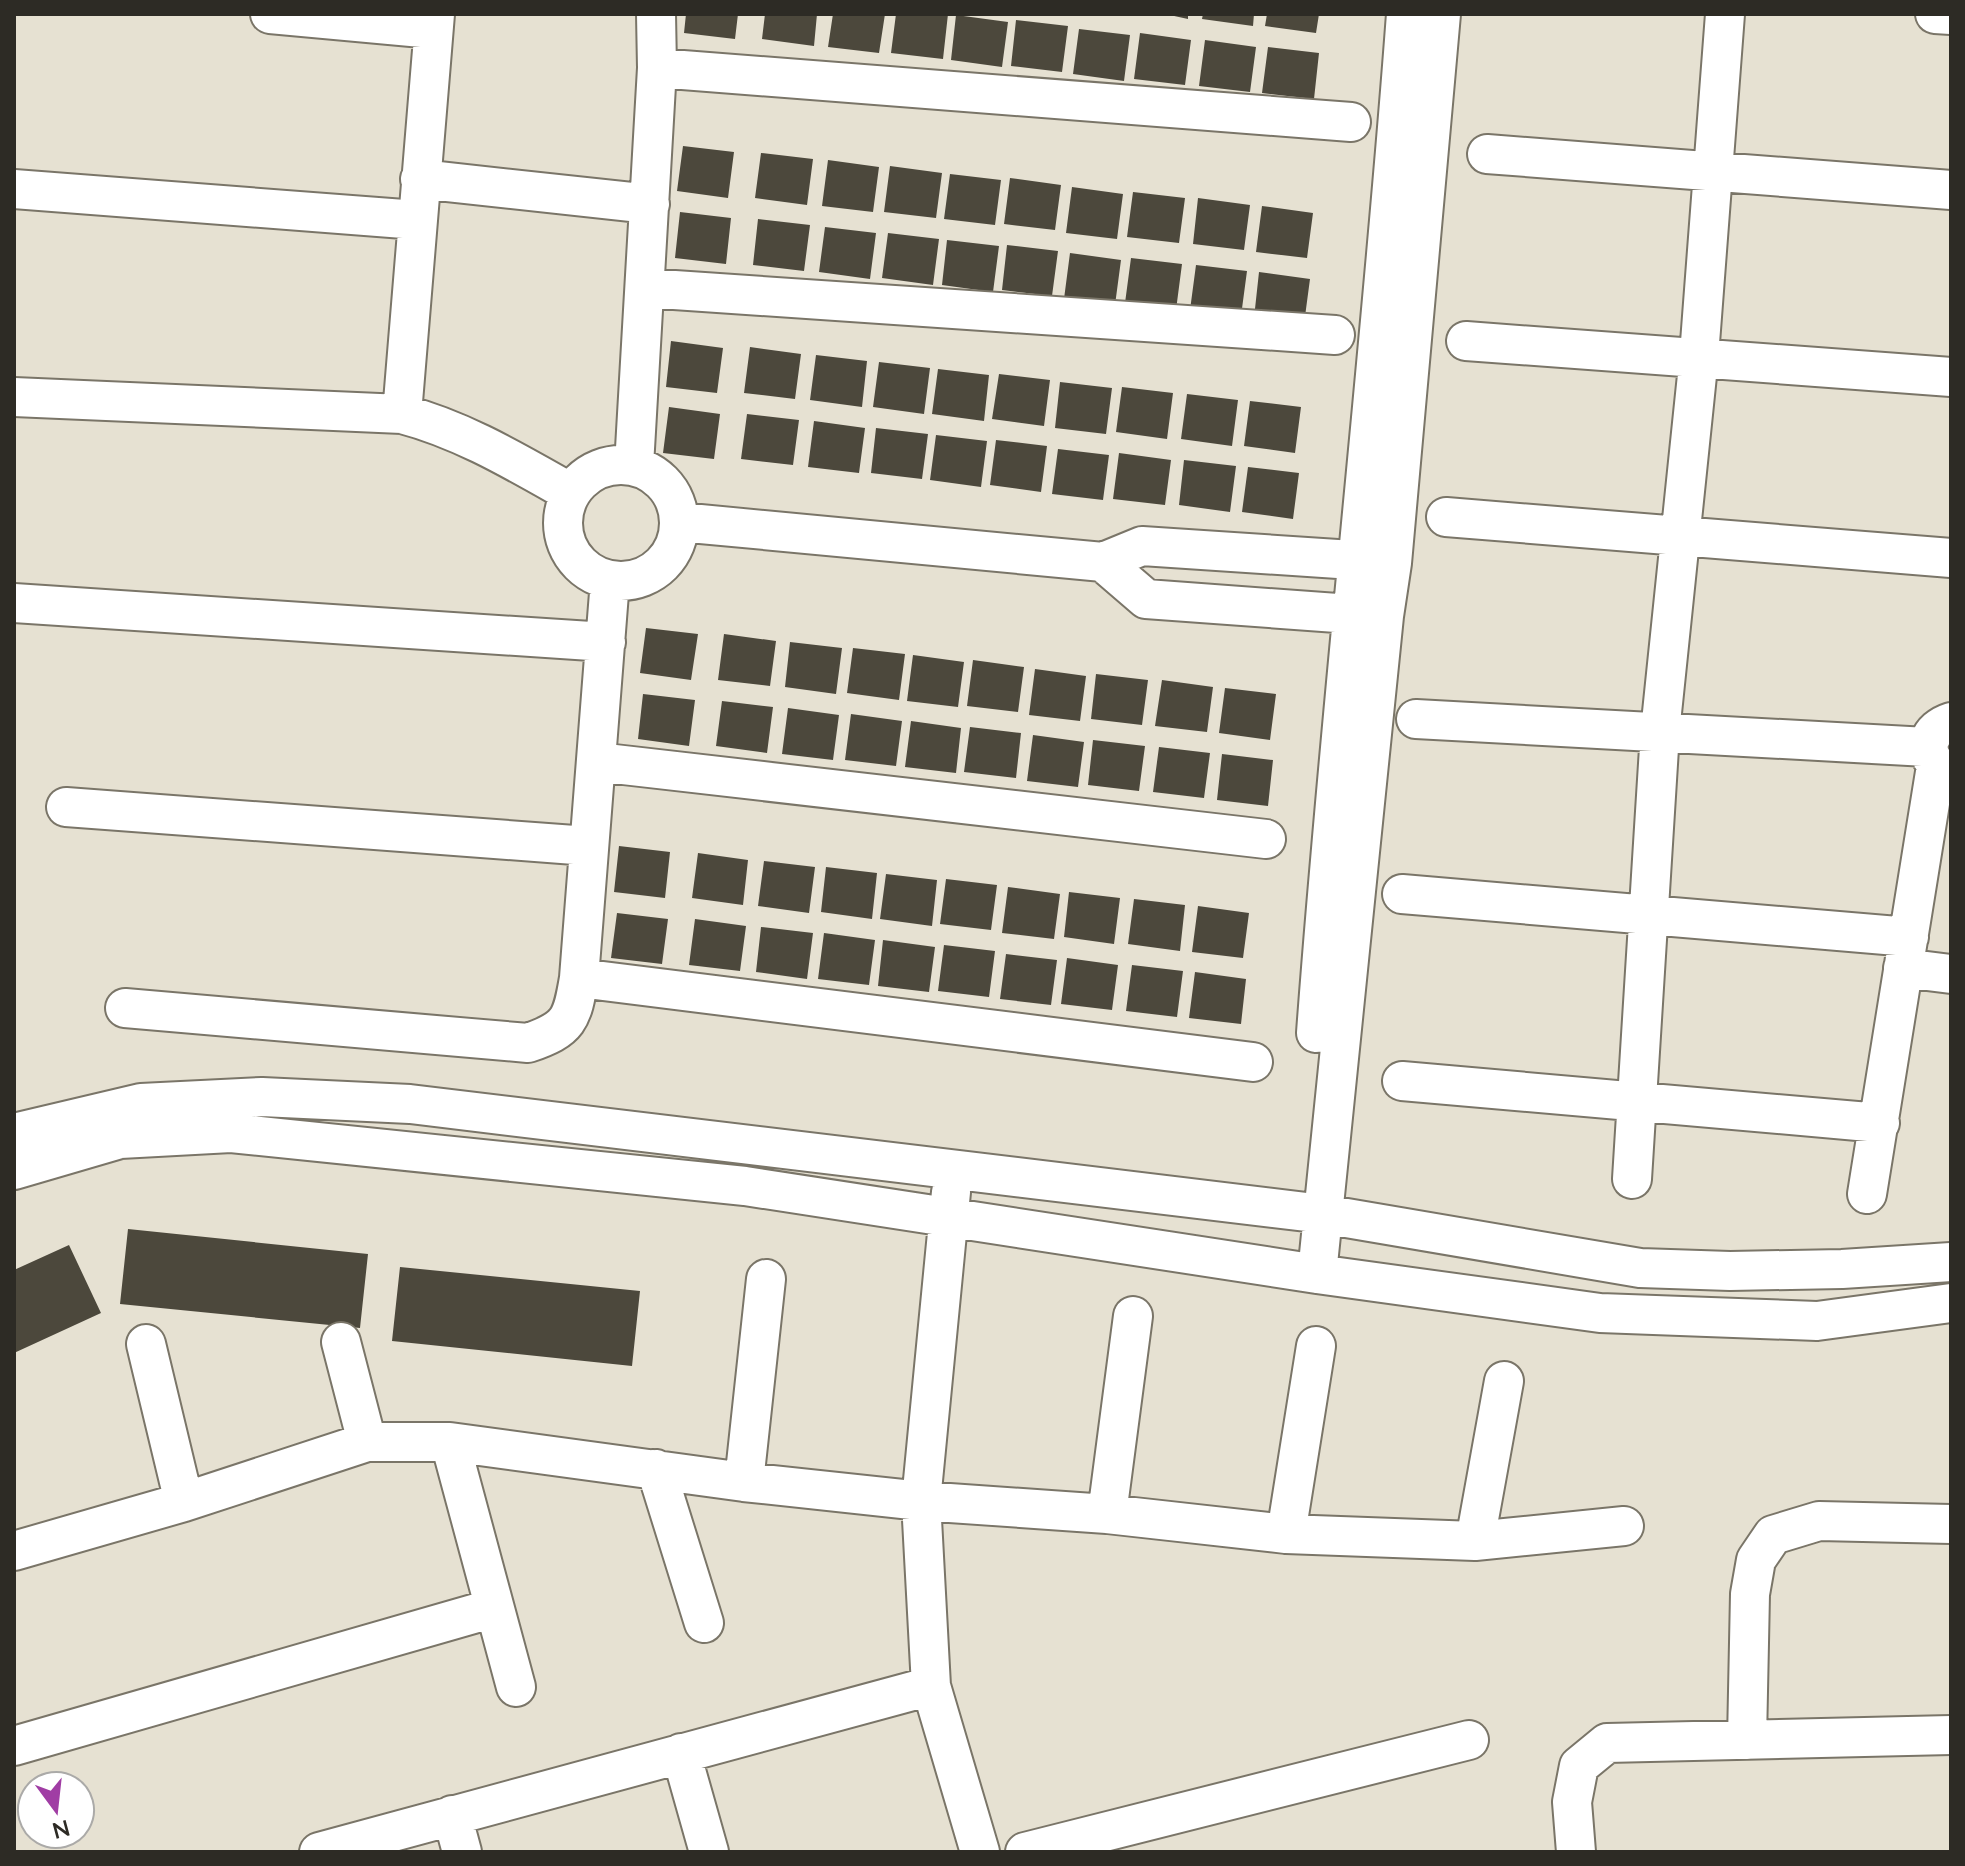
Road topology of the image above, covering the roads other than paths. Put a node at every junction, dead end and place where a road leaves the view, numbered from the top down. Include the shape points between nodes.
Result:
1 (270, 14) edge
2 (656, 14) edge
3 (1406, 14) edge
4 (1441, 14) edge
5 (1725, 14) edge
6 (1935, 14) edge
7 (1951, 15) edge
8 (434, 22) edge
9 (657, 68) junction
10 (1351, 122) dead end
11 (1487, 154) dead end
12 (1712, 171) junction
13 (420, 179) junction
14 (14, 189) edge
15 (1951, 190) edge
16 (650, 204) junction
17 (417, 220) junction
18 (645, 288) junction
19 (1335, 335) dead end
20 (1466, 341) dead end
21 (1699, 356) junction
22 (1951, 377) edge
23 (14, 397) edge
24 (402, 414) junction
25 (634, 466) junction
26 (571, 493) junction
27 (1446, 517) dead end
28 (679, 522) junction
29 (1680, 536) junction
30 (1951, 558) edge
31 (1375, 561) junction
32 (1103, 562) junction
33 (610, 580) junction
34 (14, 603) edge
35 (1368, 615) junction
36 (606, 642) junction
37 (1416, 719) dead end
38 (1660, 732) junction
39 (1941, 751) edge
40 (597, 762) junction
41 (66, 807) dead end
42 (1266, 839) dead end
43 (588, 846) junction
44 (1402, 894) dead end
45 (1646, 914) junction
46 (1906, 953) junction
47 (1951, 974) edge
48 (579, 978) junction
49 (125, 1008) dead end
50 (1253, 1062) dead end
51 (1402, 1081) dead end
52 (1636, 1102) junction
53 (1880, 1123) junction
54 (14, 1133) edge
55 (953, 1169) junction
56 (14, 1170) edge
57 (1632, 1179) dead end
58 (1867, 1194) dead end
59 (1313, 1213) junction
60 (948, 1217) junction
61 (1951, 1262) edge
62 (1817, 1269) junction
63 (1308, 1272) junction
64 (766, 1279) dead end
65 (1951, 1303) edge
66 (1133, 1316) dead end
67 (1817, 1321) junction
68 (341, 1342) dead end
69 (146, 1344) dead end
70 (1316, 1346) dead end
71 (1504, 1381) dead end
72 (367, 1442) junction
73 (450, 1442) junction
74 (656, 1469) junction
75 (744, 1482) junction
76 (921, 1501) junction
77 (184, 1502) junction
78 (1107, 1514) junction
79 (1951, 1524) edge
80 (1624, 1526) dead end
81 (1286, 1534) junction
82 (1475, 1541) junction
83 (14, 1551) edge
84 (494, 1608) junction
85 (704, 1623) dead end
86 (931, 1686) junction
87 (516, 1687) dead end
88 (1951, 1735) edge
89 (1469, 1740) dead end
90 (1747, 1740) junction
91 (14, 1746) edge
92 (681, 1753) junction
93 (452, 1815) junction
94 (319, 1852) edge
95 (462, 1852) edge
96 (709, 1852) edge
97 (980, 1852) edge
98 (1025, 1852) edge
99 (1576, 1852) edge

1 - 8 street
2 - 9 street
3 - 31 street
4 - 31 street
5 - 12 street
6 - 7 street
8 - 13 street
9 - 10 street
9 - 16 street
11 - 12 street
12 - 15 street
12 - 21 street
13 - 16 street
13 - 17 street
14 - 17 street
16 - 18 street
17 - 24 street
18 - 19 street
18 - 25 street
20 - 21 street
21 - 22 street
21 - 29 street
23 - 24 street
24 - 26 street via 441,424
25 - 26 street via 598,469
25 - 28 street via 662,482 675,500
26 - 33 street via 564,536 573,556 589,572
27 - 29 street
28 - 32 street
28 - 33 street via 677,539 658,567 644,576
29 - 30 street
29 - 38 street
31 - 32 street via 1142,546
31 - 35 street
32 - 35 street via 1146,599
33 - 36 street
34 - 36 street
35 - 59 street
36 - 40 street
37 - 38 street
38 - 39 street
38 - 45 street
39 - 46 street
40 - 42 street
40 - 43 street
41 - 43 street
43 - 48 street
44 - 45 street
45 - 46 street
45 - 52 street
46 - 47 street
46 - 53 street
48 - 49 street via 573,1013 555,1034 528,1043
48 - 50 street
51 - 52 street
52 - 53 street
52 - 57 street
53 - 58 street
54 - 55 street via 141,1103 262,1097 410,1104
55 - 59 street
55 - 60 street
56 - 60 street via 120,1139 231,1133 745,1186
59 - 62 street via 1640,1268
59 - 63 street
60 - 63 street
60 - 76 street
61 - 62 street
62 - 67 street
63 - 67 street via 1600,1313
64 - 75 street
65 - 67 street
66 - 78 street
68 - 72 street
69 - 77 street
70 - 81 street
71 - 82 street
72 - 73 street
72 - 77 street
73 - 74 street
73 - 84 street
74 - 75 street
74 - 85 street
75 - 76 street
76 - 78 street
76 - 86 street
77 - 83 street
78 - 81 street
79 - 90 street via 1819,1521 1773,1535 1756,1560 1750,1594
80 - 82 street
81 - 82 street
84 - 87 street
84 - 91 street
86 - 92 street
86 - 97 street
88 - 90 street
89 - 98 street
90 - 99 street via 1607,1743 1579,1766 1572,1802
92 - 93 street
92 - 96 street
93 - 94 street
93 - 95 street

